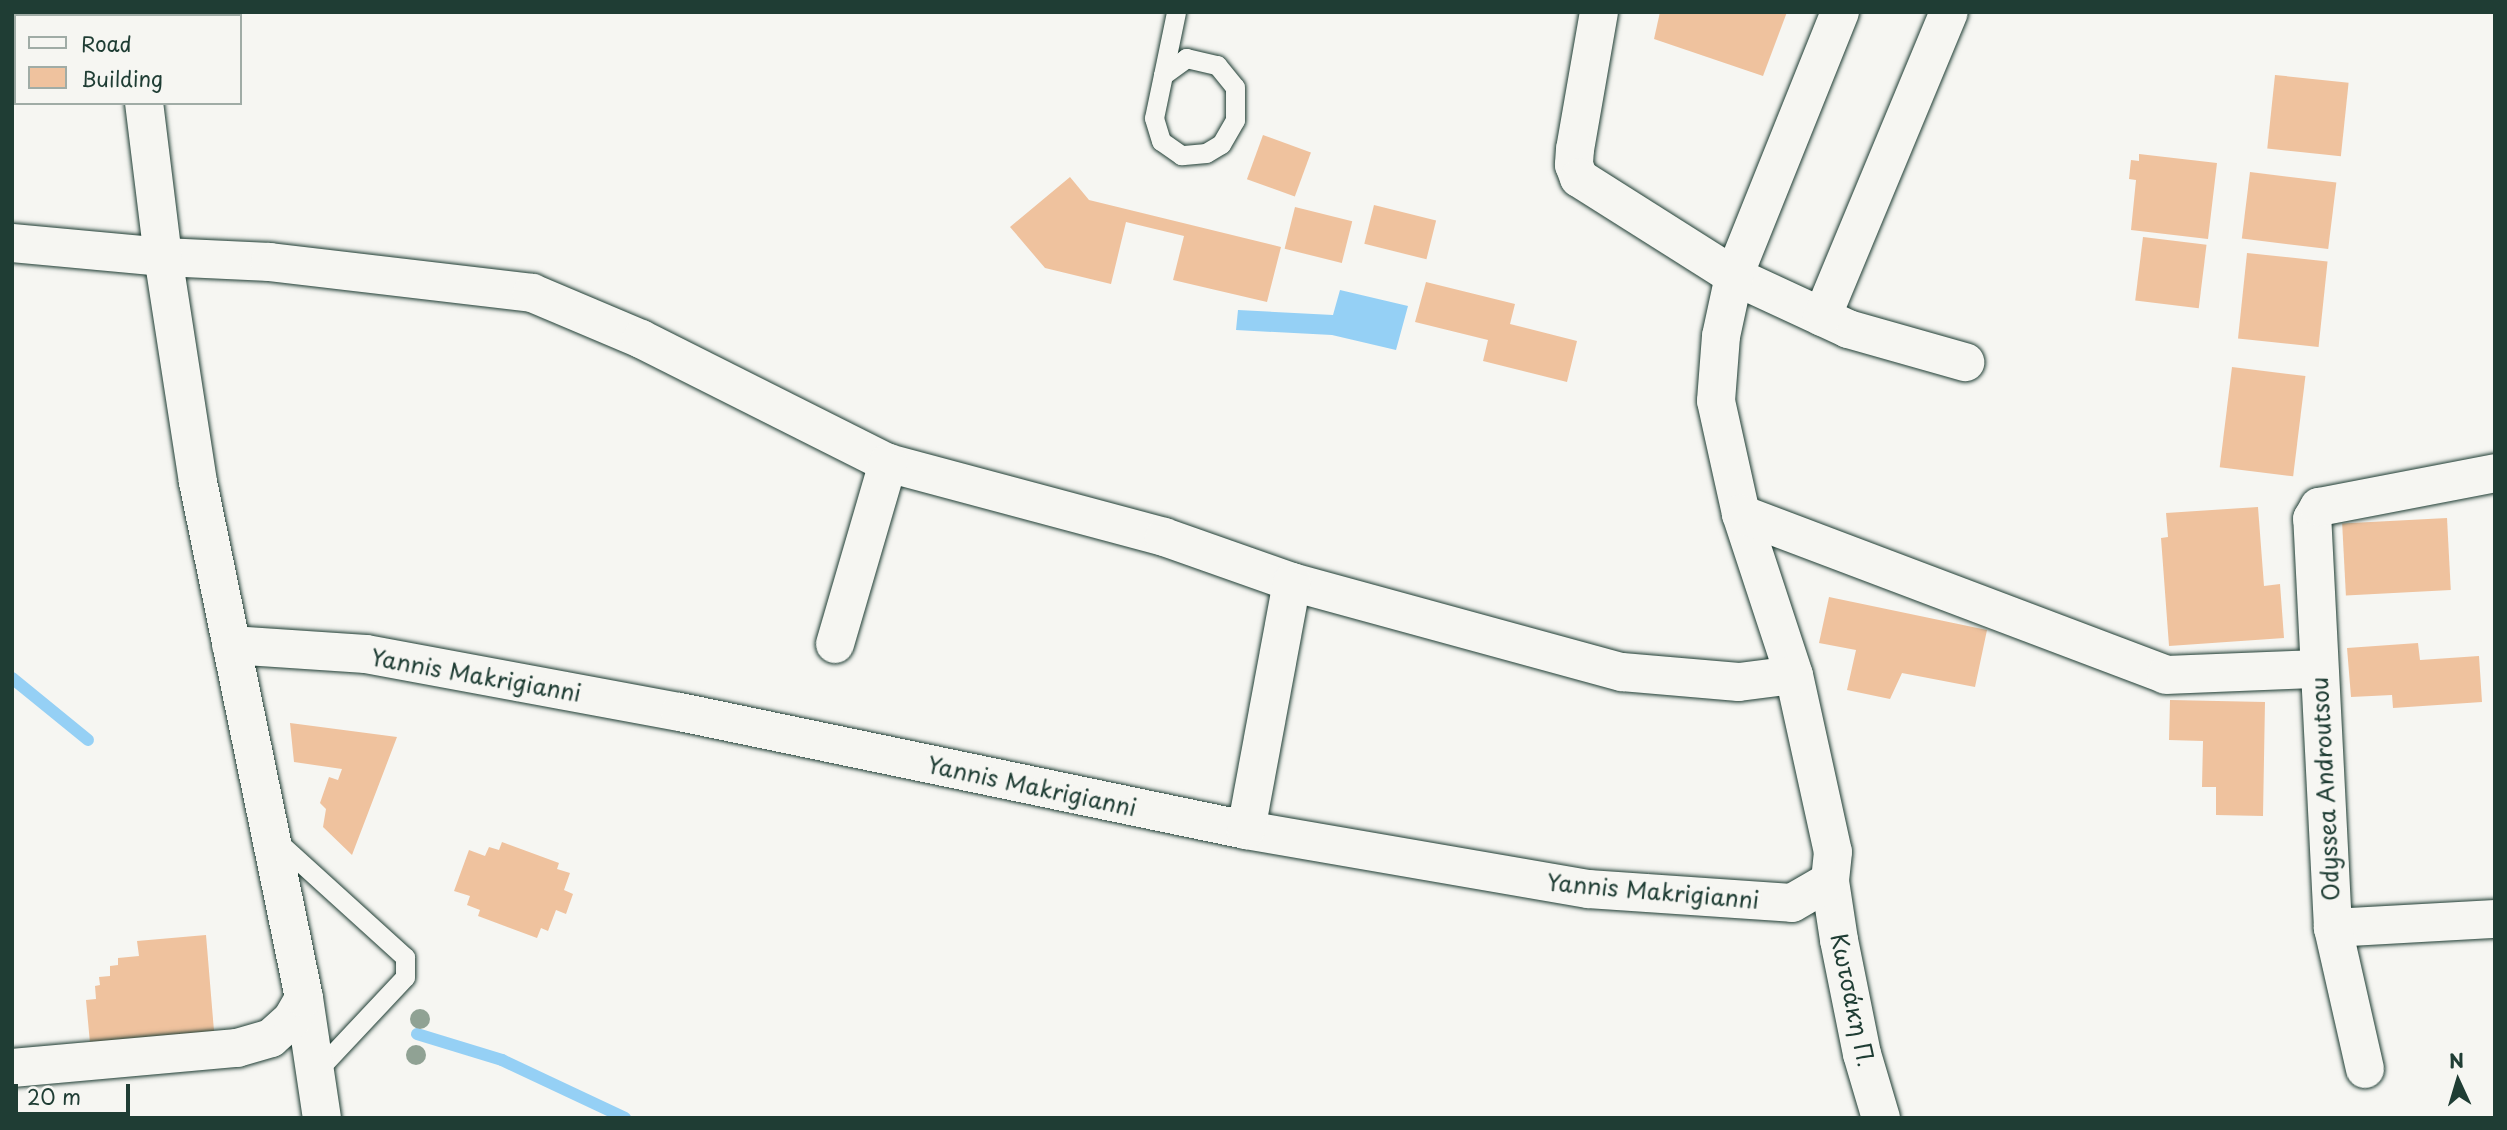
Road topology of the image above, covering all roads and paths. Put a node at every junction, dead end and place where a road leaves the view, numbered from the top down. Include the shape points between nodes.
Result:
1 (1176, 12) edge
2 (1599, 12) edge
3 (1840, 12) edge
4 (1949, 12) edge
5 (1163, 75) junction
6 (144, 105) edge
7 (12, 243) edge
8 (163, 257) junction
9 (1734, 276) junction
10 (1822, 317) junction
11 (1965, 362) dead end
12 (888, 463) junction
13 (2495, 473) edge
14 (1741, 514) junction
15 (1292, 582) junction
16 (835, 644) dead end
17 (231, 645) junction
18 (2318, 668) junction
19 (1794, 675) junction
20 (1245, 830) junction
21 (271, 835) junction
22 (1830, 881) junction
23 (2495, 919) edge
24 (2333, 928) junction
25 (304, 998) junction
26 (12, 1068) edge
27 (2365, 1069) dead end
28 (315, 1073) junction
29 (322, 1118) edge
30 (1881, 1118) edge

1 - 5 lane
2 - 9 street via 1575,149 1579,178
3 - 9 street, Κωτσάκη Π.
4 - 10 street
5 - 5 lane via 1154,118 1161,141 1181,155 1206,152 1221,144 1235,120 1235,87 1217,65 1186,58
6 - 8 street
7 - 8 street
8 - 12 street via 271,262 532,293 641,338
8 - 17 street via 198,482
9 - 10 street
9 - 14 street, Κωτσάκη Π. via 1721,336 1716,401
10 - 11 street
12 - 15 street via 1164,537
12 - 16 street
13 - 18 street, Odyssea Androutsou via 2319,507 2312,519
14 - 18 street via 2166,675
14 - 19 street, Κωτσάκη Π.
15 - 19 street via 1622,672 1739,682
15 - 20 street
17 - 20 street, Yannis Makrigianni via 366,654 680,712
17 - 21 street
18 - 24 street, Odyssea Androutsou
19 - 22 street, Κωτσάκη Π. via 1833,852
20 - 22 street, Yannis Makrigianni via 1588,889 1792,903
21 - 25 street
21 - 28 lane via 405,957 405,976
22 - 30 street, Κωτσάκη Π. via 1862,1054
23 - 24 street
24 - 27 street, Odyssea Androutsou
25 - 26 street via 292,1019 271,1038 237,1048
25 - 28 street
28 - 29 street

